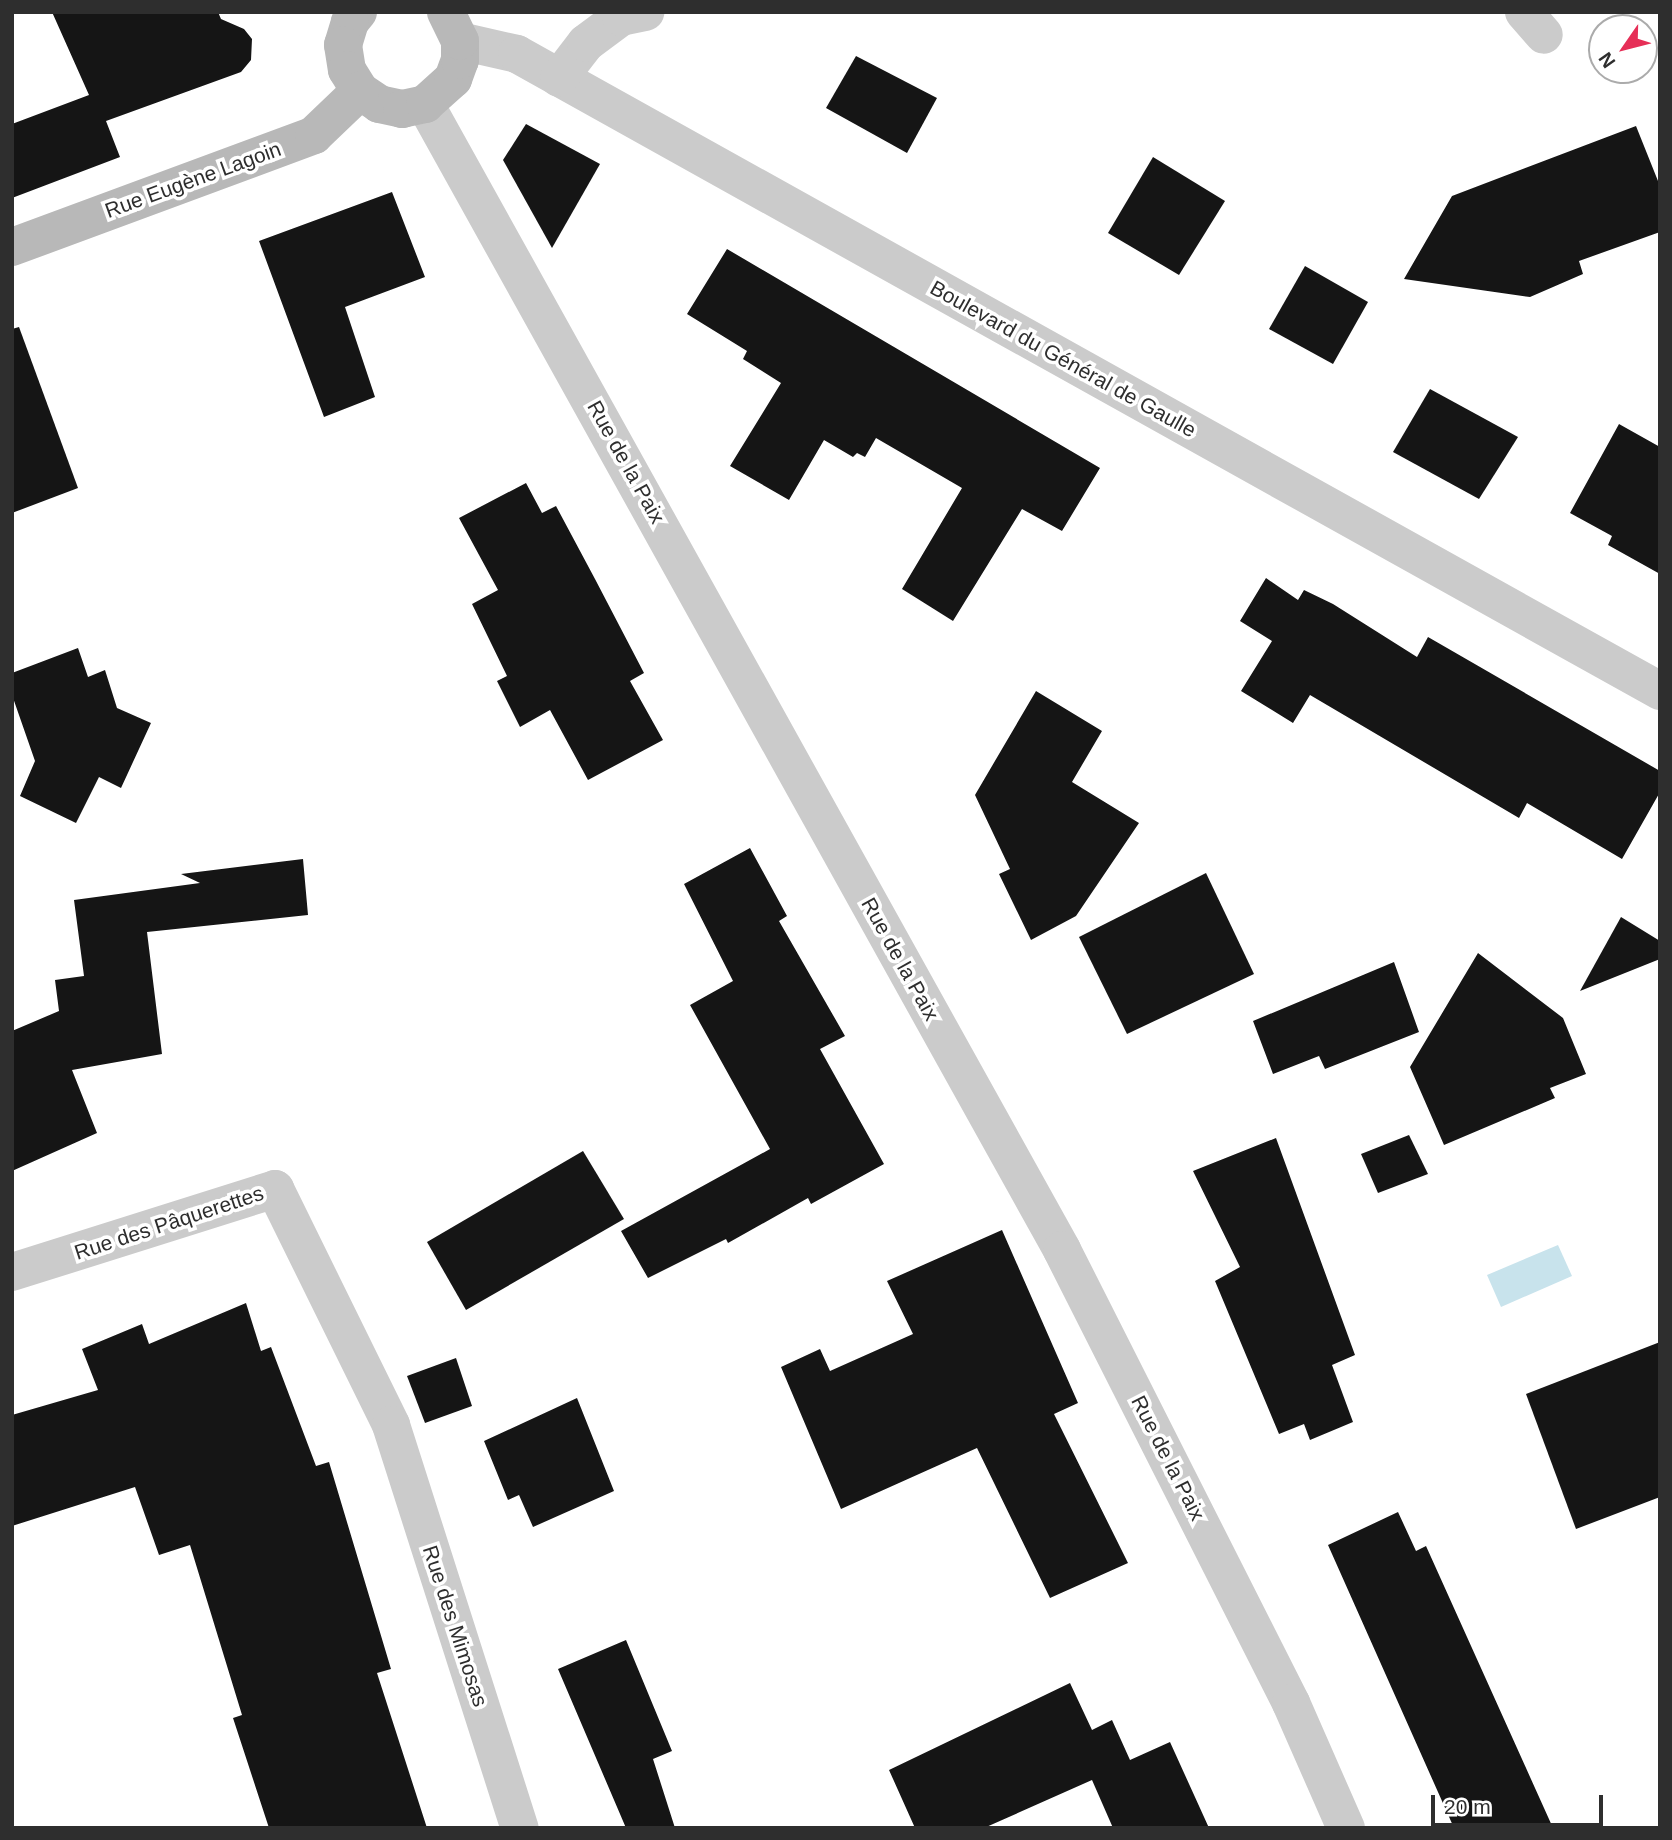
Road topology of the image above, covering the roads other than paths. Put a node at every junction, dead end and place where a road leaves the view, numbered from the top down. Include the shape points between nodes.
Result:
1 (358, 12) edge
2 (645, 12) edge
3 (453, 27) edge
4 (559, 78) junction
5 (360, 91) junction
6 (425, 104) junction
7 (12, 247) edge
8 (1660, 691) edge
9 (12, 1272) edge
10 (391, 1425) joint
11 (520, 1828) edge
12 (1346, 1828) edge

1 - 5 street via 349,22 343,45 347,70
2 - 4 street via 621,17 586,43
3 - 4 street, Boulevard du Général de Gaulle
3 - 6 street via 460,60 453,79
4 - 8 street, Boulevard du Général de Gaulle
5 - 6 street via 379,104 402,109
5 - 7 street, Rue Eugène Lagoin via 314,135
6 - 12 street, Rue de la Paix via 1062,1250 1291,1703
9 - 10 street, Rue des Pâquerettes via 275,1189
10 - 11 street, Rue des Mimosas

